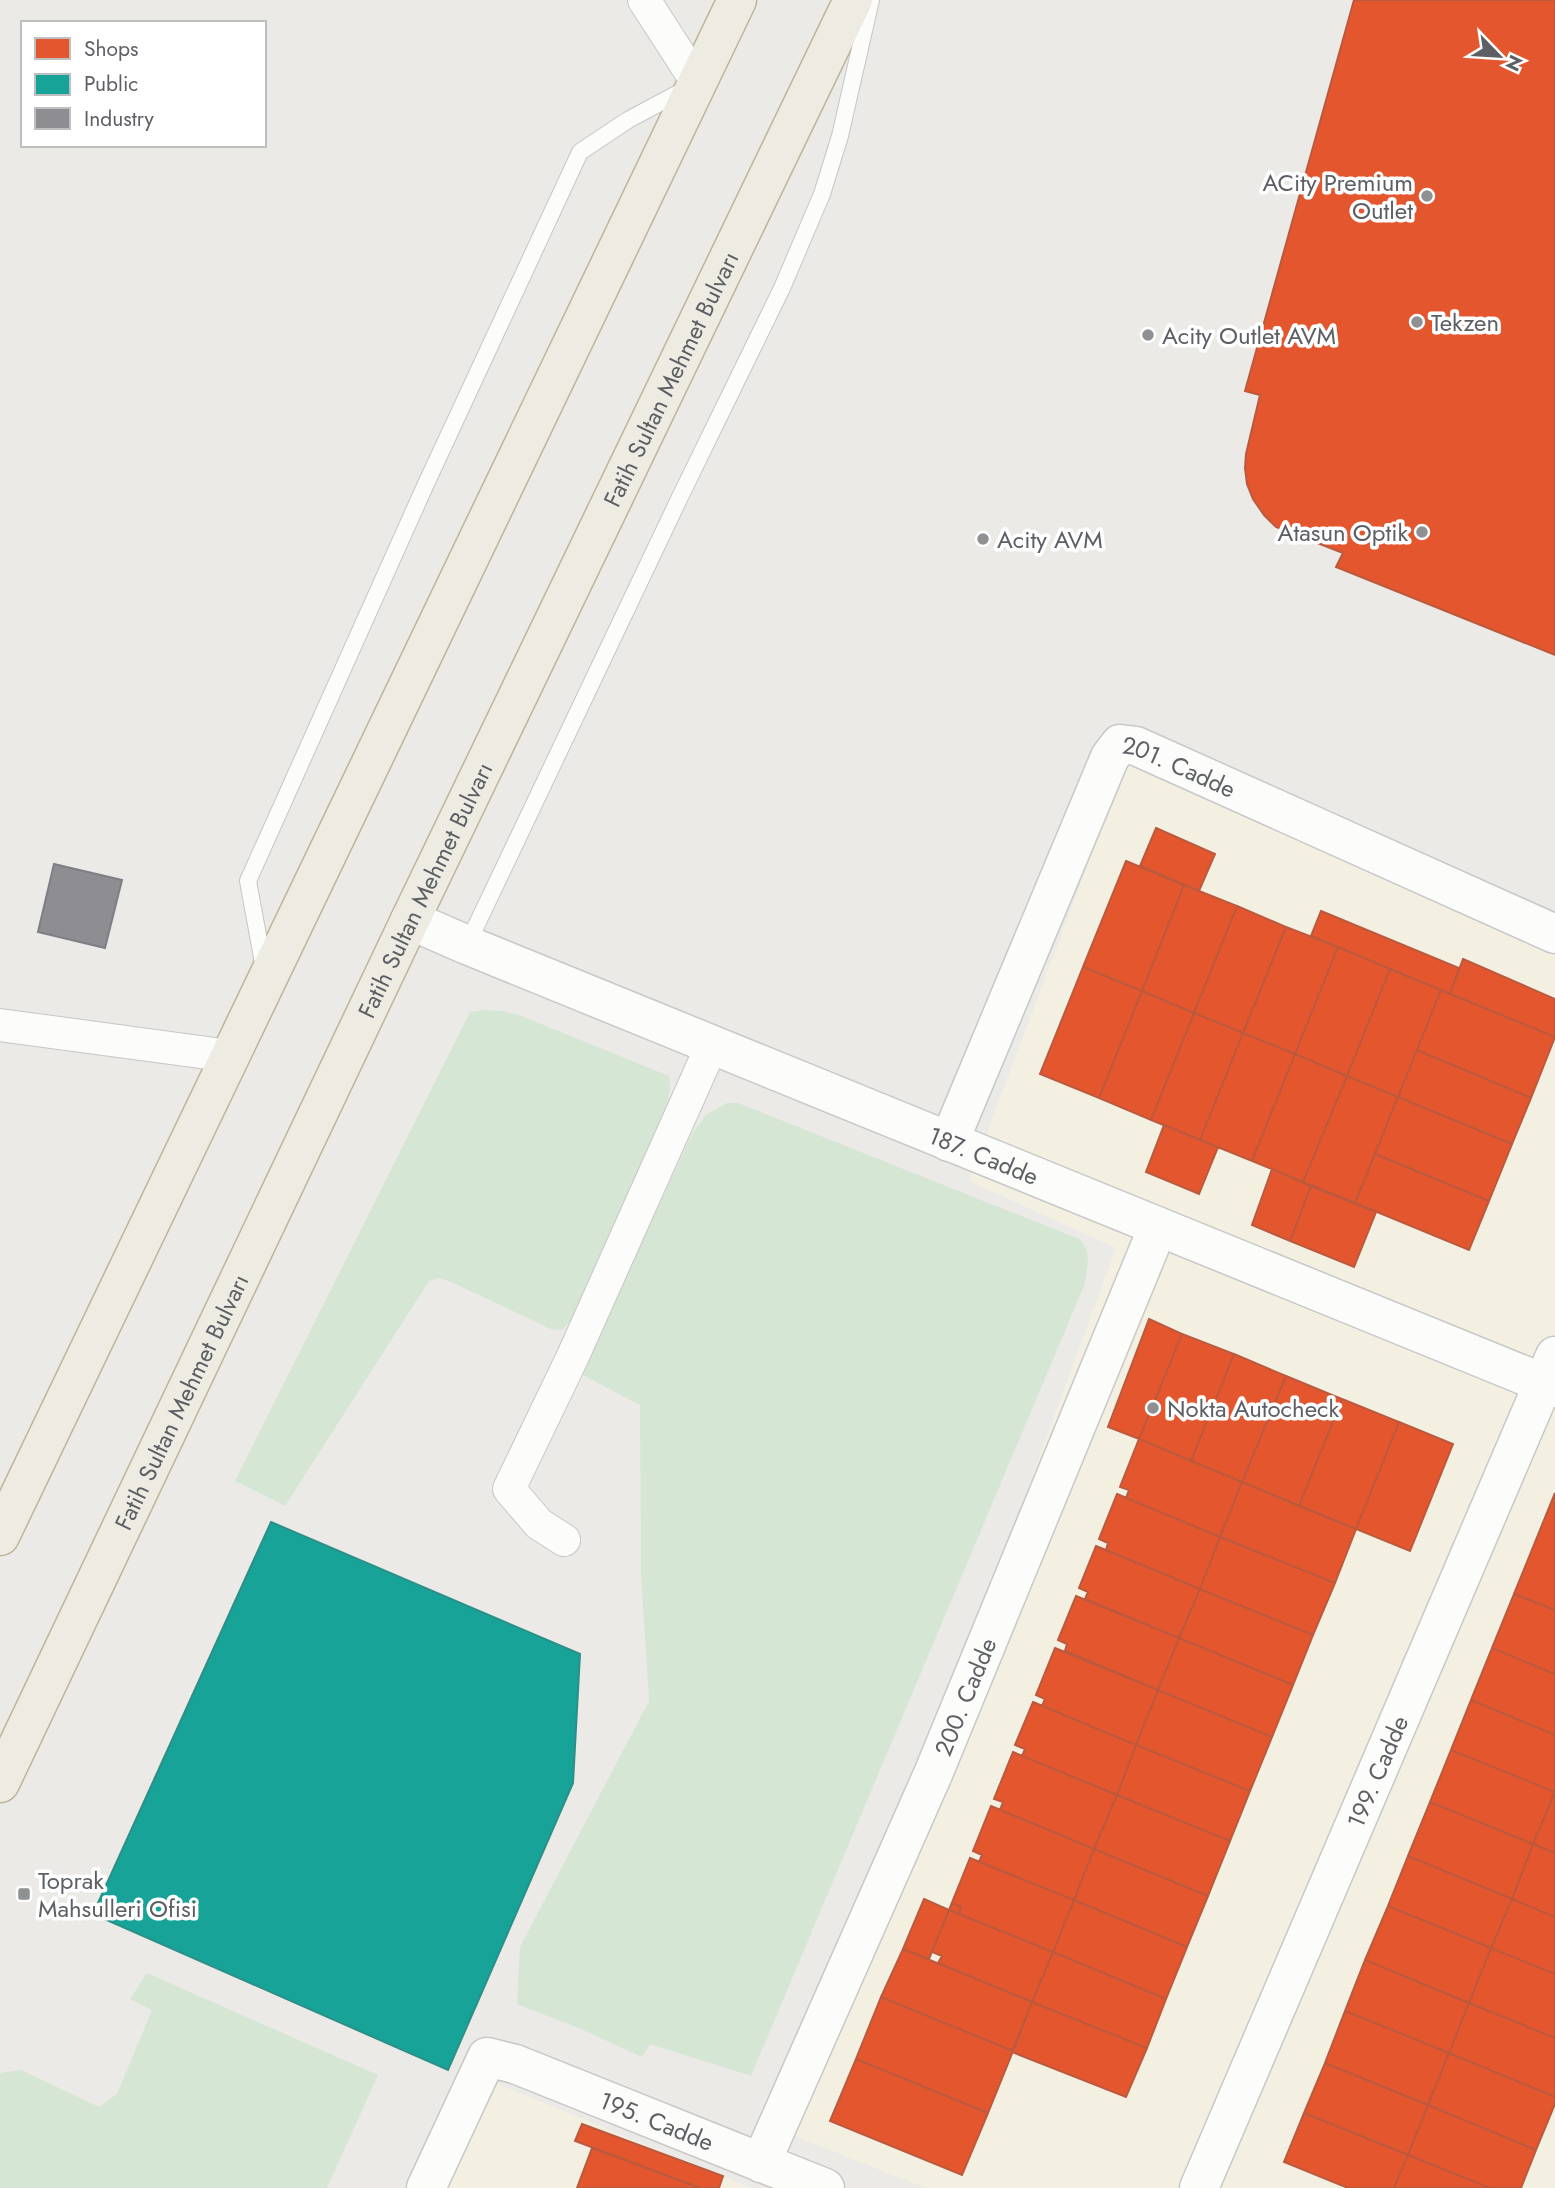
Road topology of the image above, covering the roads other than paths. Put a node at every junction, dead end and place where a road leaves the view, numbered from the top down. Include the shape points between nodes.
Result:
1 (644, 0) edge
2 (737, 0) edge
3 (853, 0) edge
4 (871, 0) edge
5 (697, 82) junction
6 (410, 920) junction
7 (1555, 934) edge
8 (467, 945) junction
9 (267, 980) junction
10 (0, 1025) edge
11 (712, 1045) junction
12 (230, 1056) junction
13 (949, 1142) junction
14 (1158, 1227) junction
15 (1551, 1376) edge
16 (0, 1536) edge
17 (564, 1540) dead end
18 (0, 1783) edge
19 (761, 2163) junction
20 (426, 2188) edge
21 (825, 2188) edge
22 (1199, 2188) edge

1 - 5 street
2 - 5 highway
3 - 6 highway, Fatih Sultan Mehmet Bulvarı
4 - 8 lane via 822,194 782,288
5 - 9 highway
5 - 9 lane via 580,152 248,881
6 - 8 street, 187. Cadde
6 - 18 highway, Fatih Sultan Mehmet Bulvarı
7 - 13 street, 201. Cadde via 1136,746 1120,744 1110,757
8 - 11 street, 187. Cadde
9 - 12 highway
10 - 12 street
11 - 13 street, 187. Cadde
11 - 17 street via 509,1489 539,1524
12 - 16 highway
13 - 14 street, 187. Cadde
14 - 15 street, 187. Cadde
14 - 19 street, 200. Cadde via 933,1774
15 - 22 street, 199. Cadde
19 - 20 street, 195. Cadde via 515,2064 487,2057
19 - 21 street, 195. Cadde

